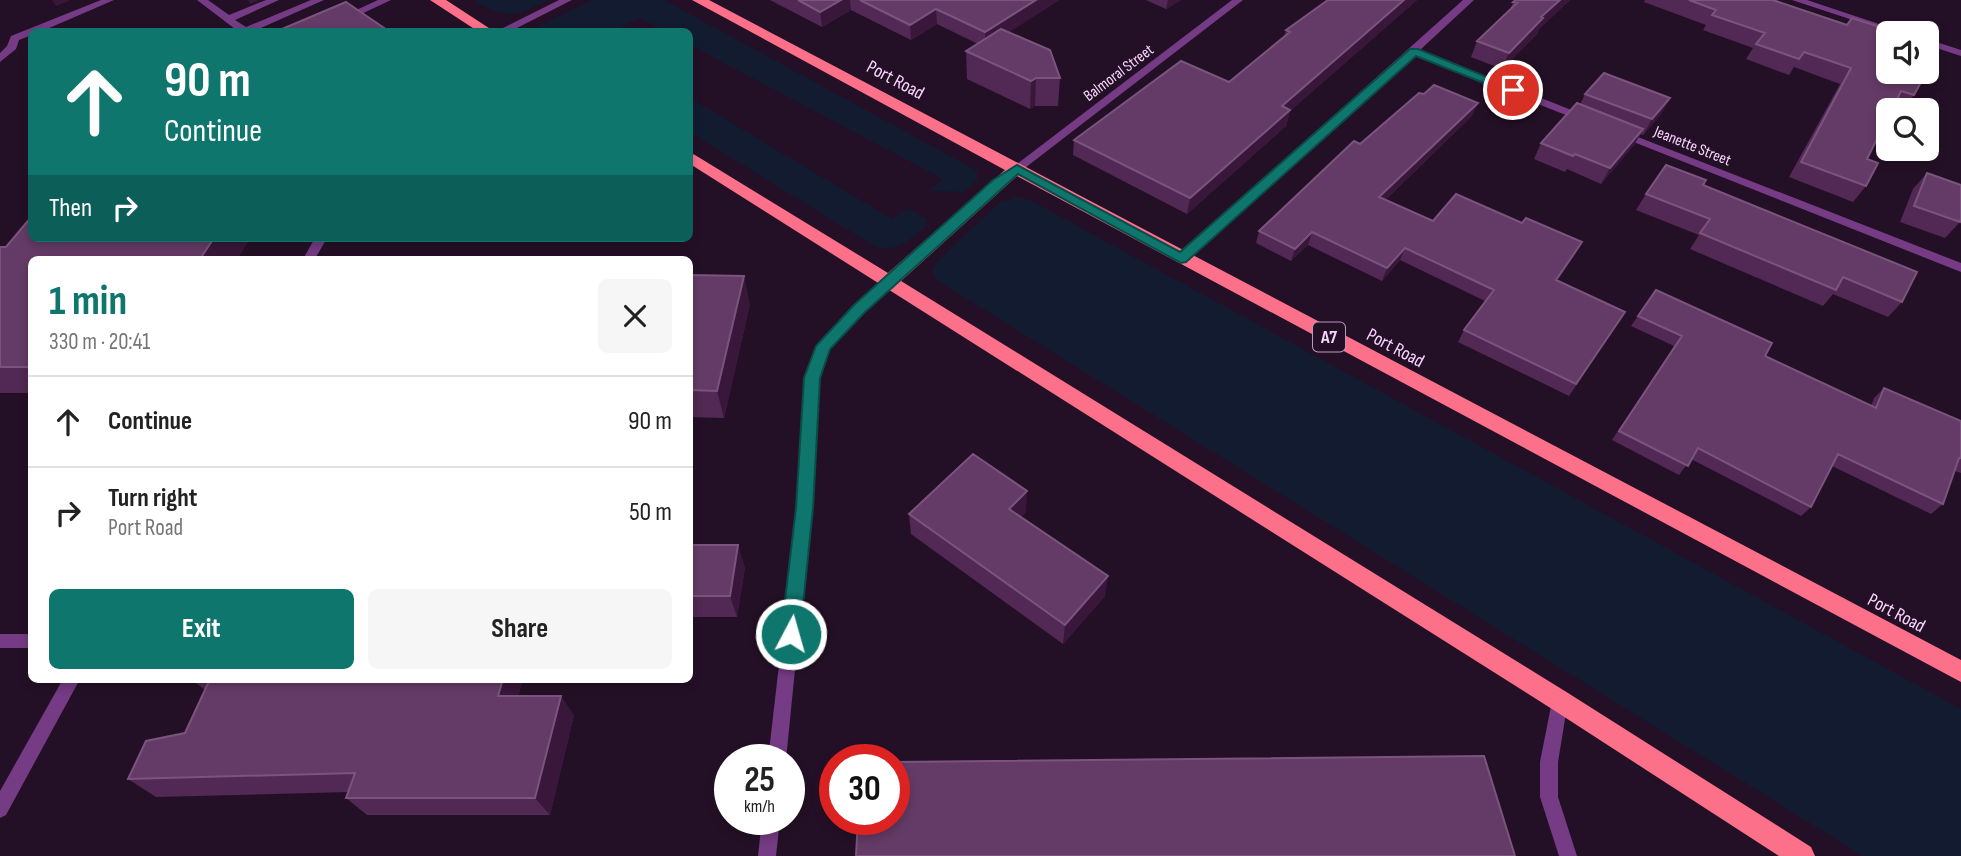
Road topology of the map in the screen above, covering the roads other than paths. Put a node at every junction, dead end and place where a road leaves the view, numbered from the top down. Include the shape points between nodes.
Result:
1 (109, 0) edge
2 (202, 0) edge
3 (274, 0) edge
4 (318, 0) edge
5 (386, 0) edge
6 (437, 0) edge
7 (567, 0) edge
8 (699, 0) edge
9 (1238, 0) edge
10 (1469, 0) edge
11 (1797, 0) edge
12 (229, 19) junction
13 (1876, 25) edge
14 (40, 28) edge
15 (241, 28) edge
16 (252, 28) edge
17 (323, 28) edge
18 (482, 28) edge
19 (508, 28) edge
20 (28, 33) edge
21 (0, 34) edge
22 (15, 38) junction
23 (1939, 46) edge
24 (1414, 51) junction
25 (1961, 53) edge
26 (0, 59) edge
27 (1592, 122) edge
28 (1605, 127) edge
29 (693, 160) edge
30 (1017, 169) junction
31 (1181, 258) junction
32 (1961, 268) edge
33 (888, 283) junction
34 (0, 641) edge
35 (28, 642) edge
36 (1961, 672) edge
37 (70, 683) edge
38 (1560, 701) junction
39 (779, 744) edge
40 (0, 808) edge
41 (769, 835) edge
42 (766, 856) edge
43 (1568, 856) edge
44 (1802, 856) edge

1 - 14 street
2 - 12 street
3 - 12 street
4 - 16 street
5 - 17 street
6 - 18 highway
7 - 19 street
8 - 30 highway, Port Road / A7
9 - 30 street, Balmoral Street
10 - 24 street
11 - 13 street
12 - 15 street
20 - 22 street
21 - 22 street
22 - 26 street
23 - 25 street
24 - 27 street
24 - 31 street
28 - 32 street, Jeanette Street
29 - 33 highway
30 - 31 highway, Port Road / A7
30 - 33 highway
31 - 36 highway, Port Road / A7
33 - 38 highway
33 - 39 street via 823,346 812,378 804,508
34 - 35 street
37 - 40 street
38 - 43 street via 1549,762 1549,797
38 - 44 highway
41 - 42 street

